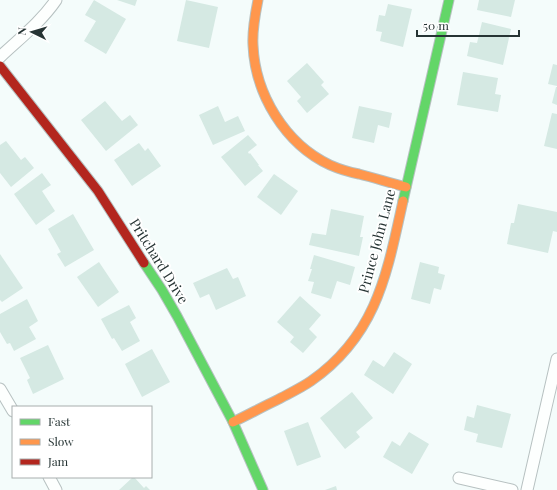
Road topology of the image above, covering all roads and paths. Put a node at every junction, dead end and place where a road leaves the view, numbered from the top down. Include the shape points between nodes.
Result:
1 (56, 0) edge
2 (258, 0) edge
3 (449, 0) edge
4 (0, 57) edge
5 (0, 66) edge
6 (406, 187) junction
7 (557, 359) edge
8 (0, 389) edge
9 (12, 409) edge
10 (233, 422) junction
11 (49, 478) edge
12 (459, 478) dead end
13 (56, 490) edge
14 (263, 490) edge
15 (512, 490) edge
16 (527, 490) edge

1 - 4 street
2 - 6 street via 253,27 256,72 269,106 284,127 322,161 344,170
3 - 6 street, Prince John Lane
5 - 10 street, Pritchard Drive via 98,191 166,297
6 - 10 street, Prince John Lane via 381,287 372,310 354,339 339,358 310,382
7 - 16 street
8 - 9 street
10 - 14 street, Pritchard Drive
11 - 13 street
12 - 15 street

